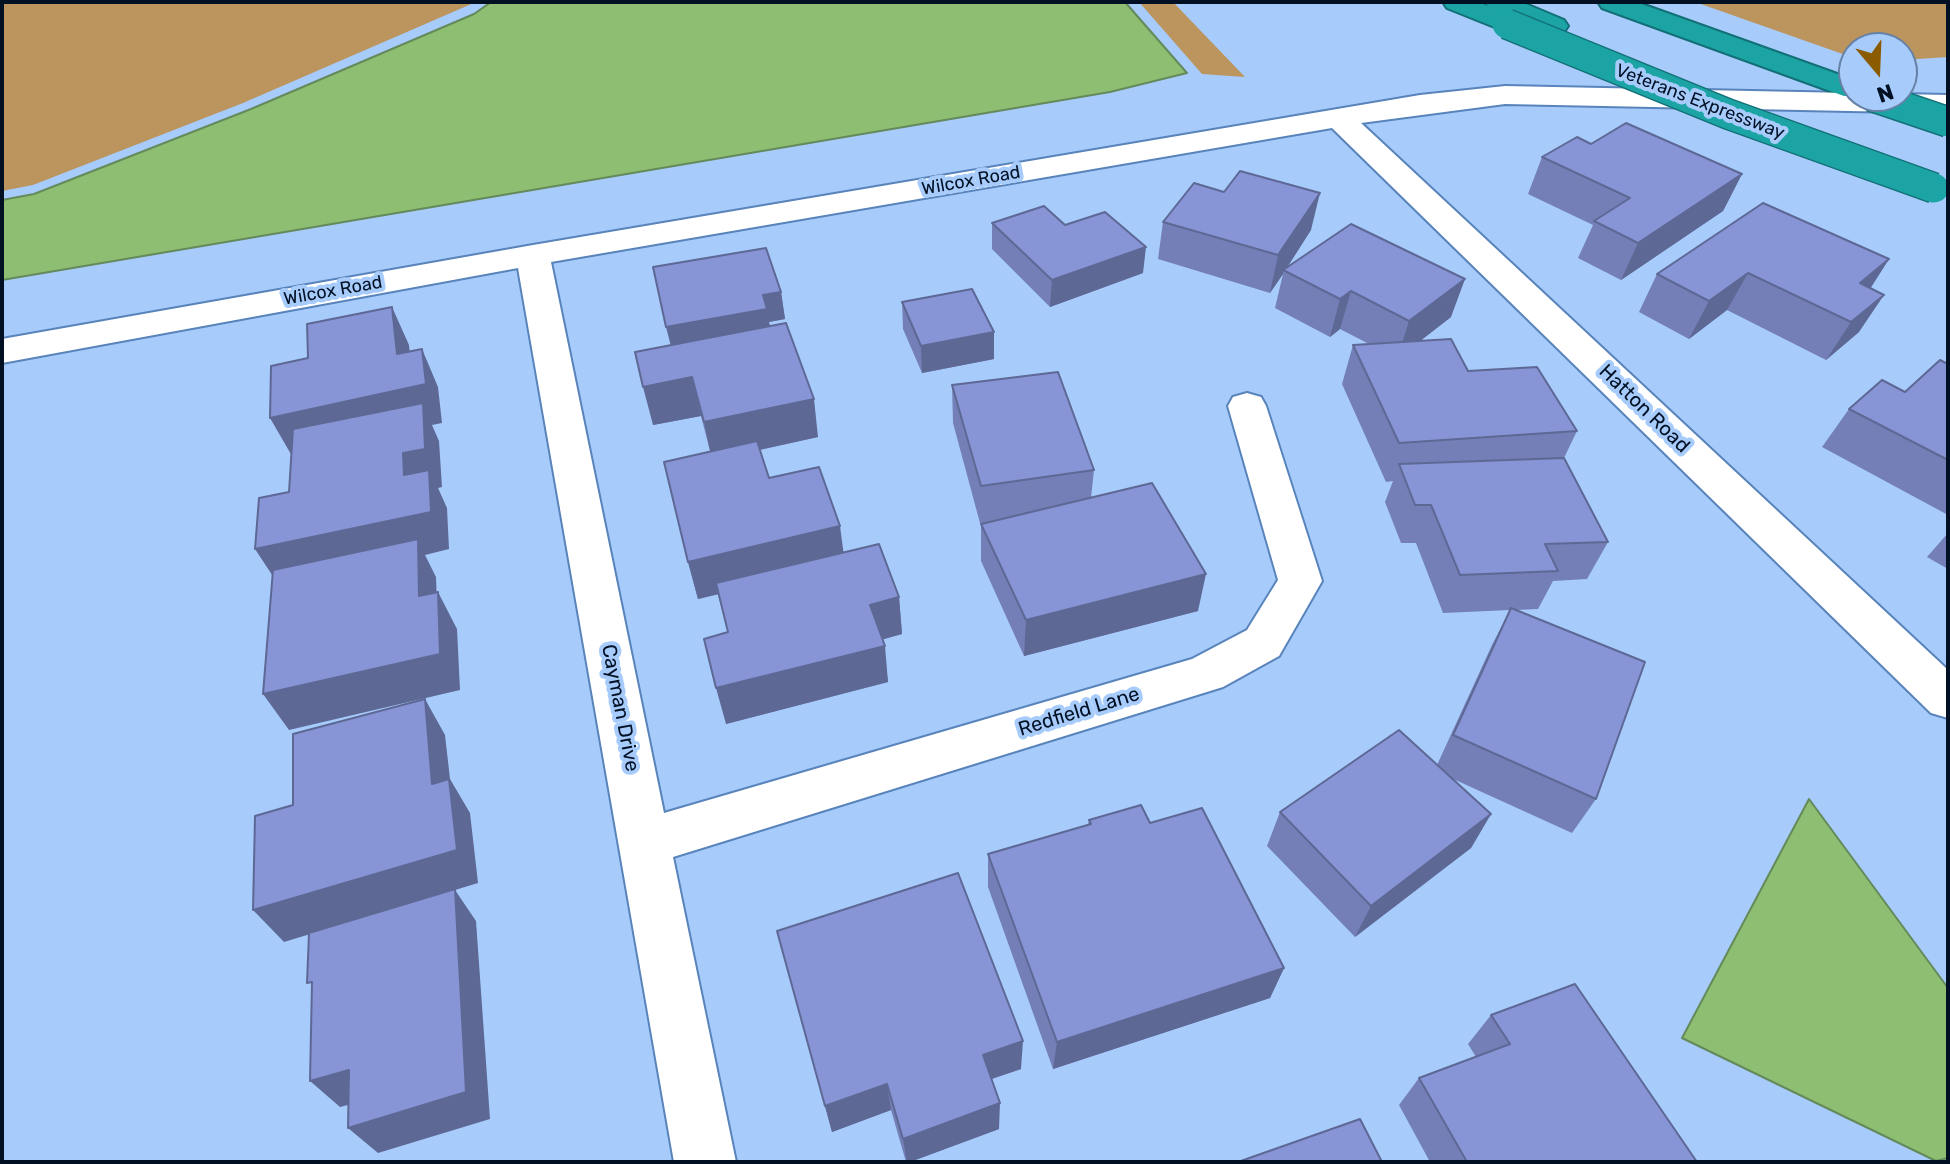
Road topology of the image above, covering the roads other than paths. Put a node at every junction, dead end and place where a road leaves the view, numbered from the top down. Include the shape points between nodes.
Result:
1 (1456, 2) edge
2 (1611, 2) edge
3 (1502, 13) edge
4 (1838, 84) edge
5 (1948, 104) edge
6 (1918, 112) edge
7 (1340, 119) junction
8 (1948, 122) edge
9 (1943, 184) edge
10 (533, 255) junction
11 (2, 351) edge
12 (1247, 406) dead end
13 (1948, 699) edge
14 (645, 842) junction
15 (705, 1162) edge

1 - 3 highway, Veterans Expressway
2 - 4 highway
3 - 9 highway via 1555,26 1749,101
3 - 9 highway, Veterans Expressway, bridge via 1701,103
5 - 7 street, Wilcox Road via 1505,95
6 - 8 highway, bridge
7 - 10 street, Wilcox Road
7 - 13 street, Hatton Road
10 - 11 street, Wilcox Road
10 - 14 street, Cayman Drive
12 - 14 street, Redfield Lane via 1300,581 1263,643 1206,674
14 - 15 street, Cayman Drive

